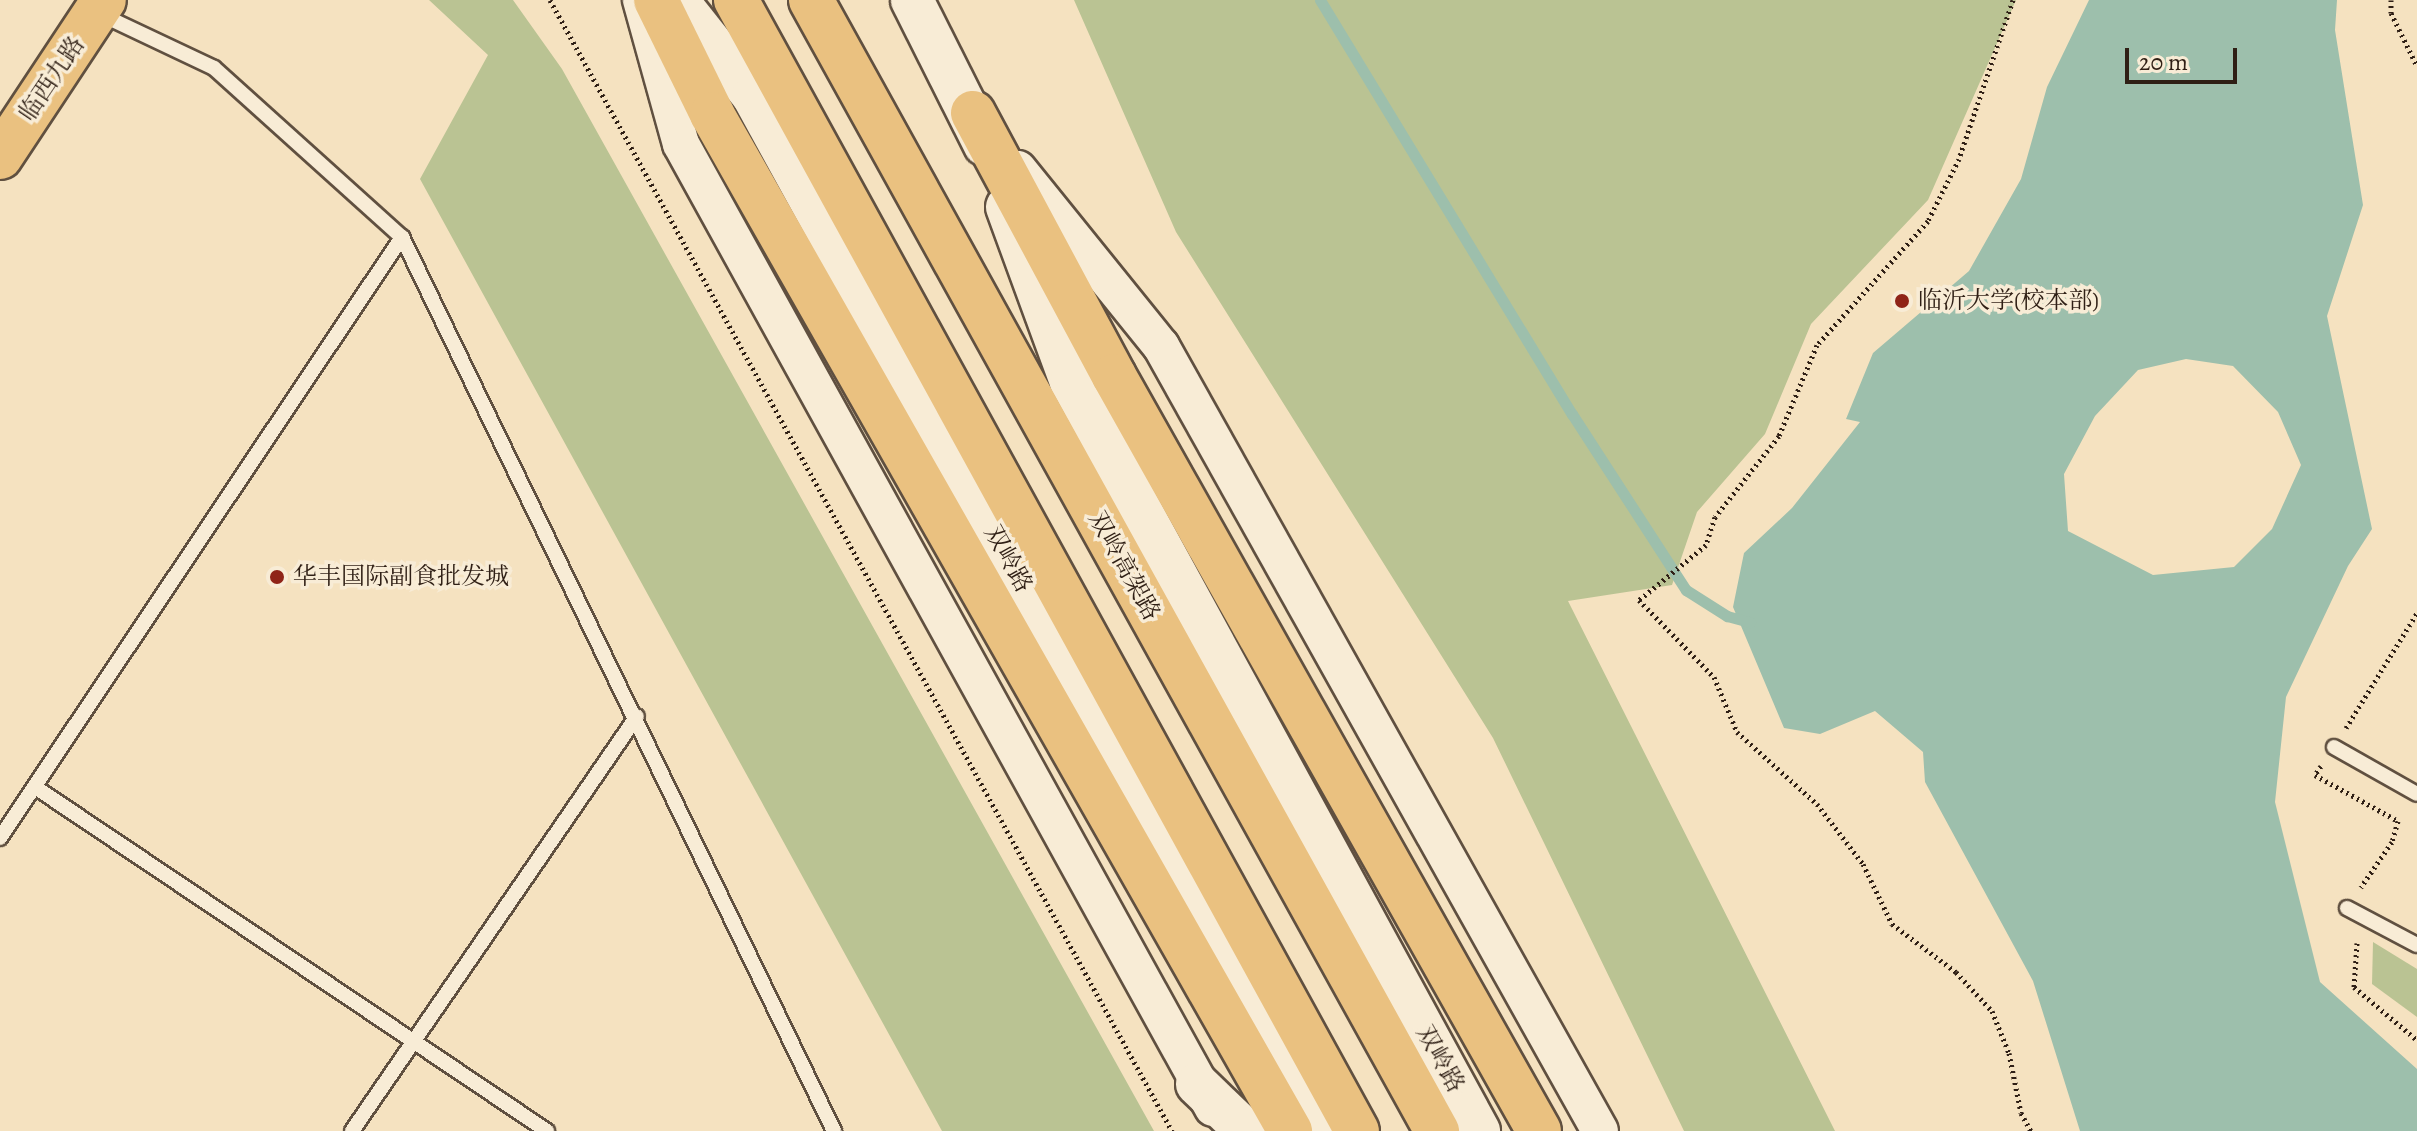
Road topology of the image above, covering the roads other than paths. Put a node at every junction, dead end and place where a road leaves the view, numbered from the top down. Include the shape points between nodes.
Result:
1 (641, 0) edge
2 (656, 0) edge
3 (677, 0) edge
4 (736, 0) edge
5 (811, 0) edge
6 (912, 0) edge
7 (106, 4) edge
8 (973, 113) junction
9 (0, 157) edge
10 (402, 237) junction
11 (637, 716) junction
12 (2334, 747) road end
13 (35, 787) junction
14 (2417, 794) edge
15 (0, 838) edge
16 (2347, 908) road end
17 (2417, 945) edge
18 (1197, 1084) junction
19 (352, 1131) edge
20 (547, 1131) edge
21 (834, 1131) edge
22 (1228, 1131) edge
23 (1246, 1131) edge
24 (1290, 1131) edge
25 (1321, 1131) edge
26 (1357, 1131) edge
27 (1437, 1131) edge
28 (1479, 1131) edge
29 (1539, 1131) edge
30 (1600, 1131) edge

1 - 18 street via 681,144
2 - 24 main road via 712,114
3 - 25 main road, 双岭路 via 753,96
4 - 26 main road
5 - 27 main road, 双岭高架路
6 - 8 main road, 双岭路
7 - 9 main road, 临西九路
7 - 10 lane via 214,68
8 - 28 main road, 双岭路 via 1071,382
8 - 29 main road via 1114,376
8 - 30 street via 1161,346
10 - 11 lane
10 - 13 lane
11 - 19 lane
11 - 21 lane
12 - 14 lane
13 - 15 lane
13 - 20 lane
16 - 17 lane
18 - 22 street
18 - 23 main road

